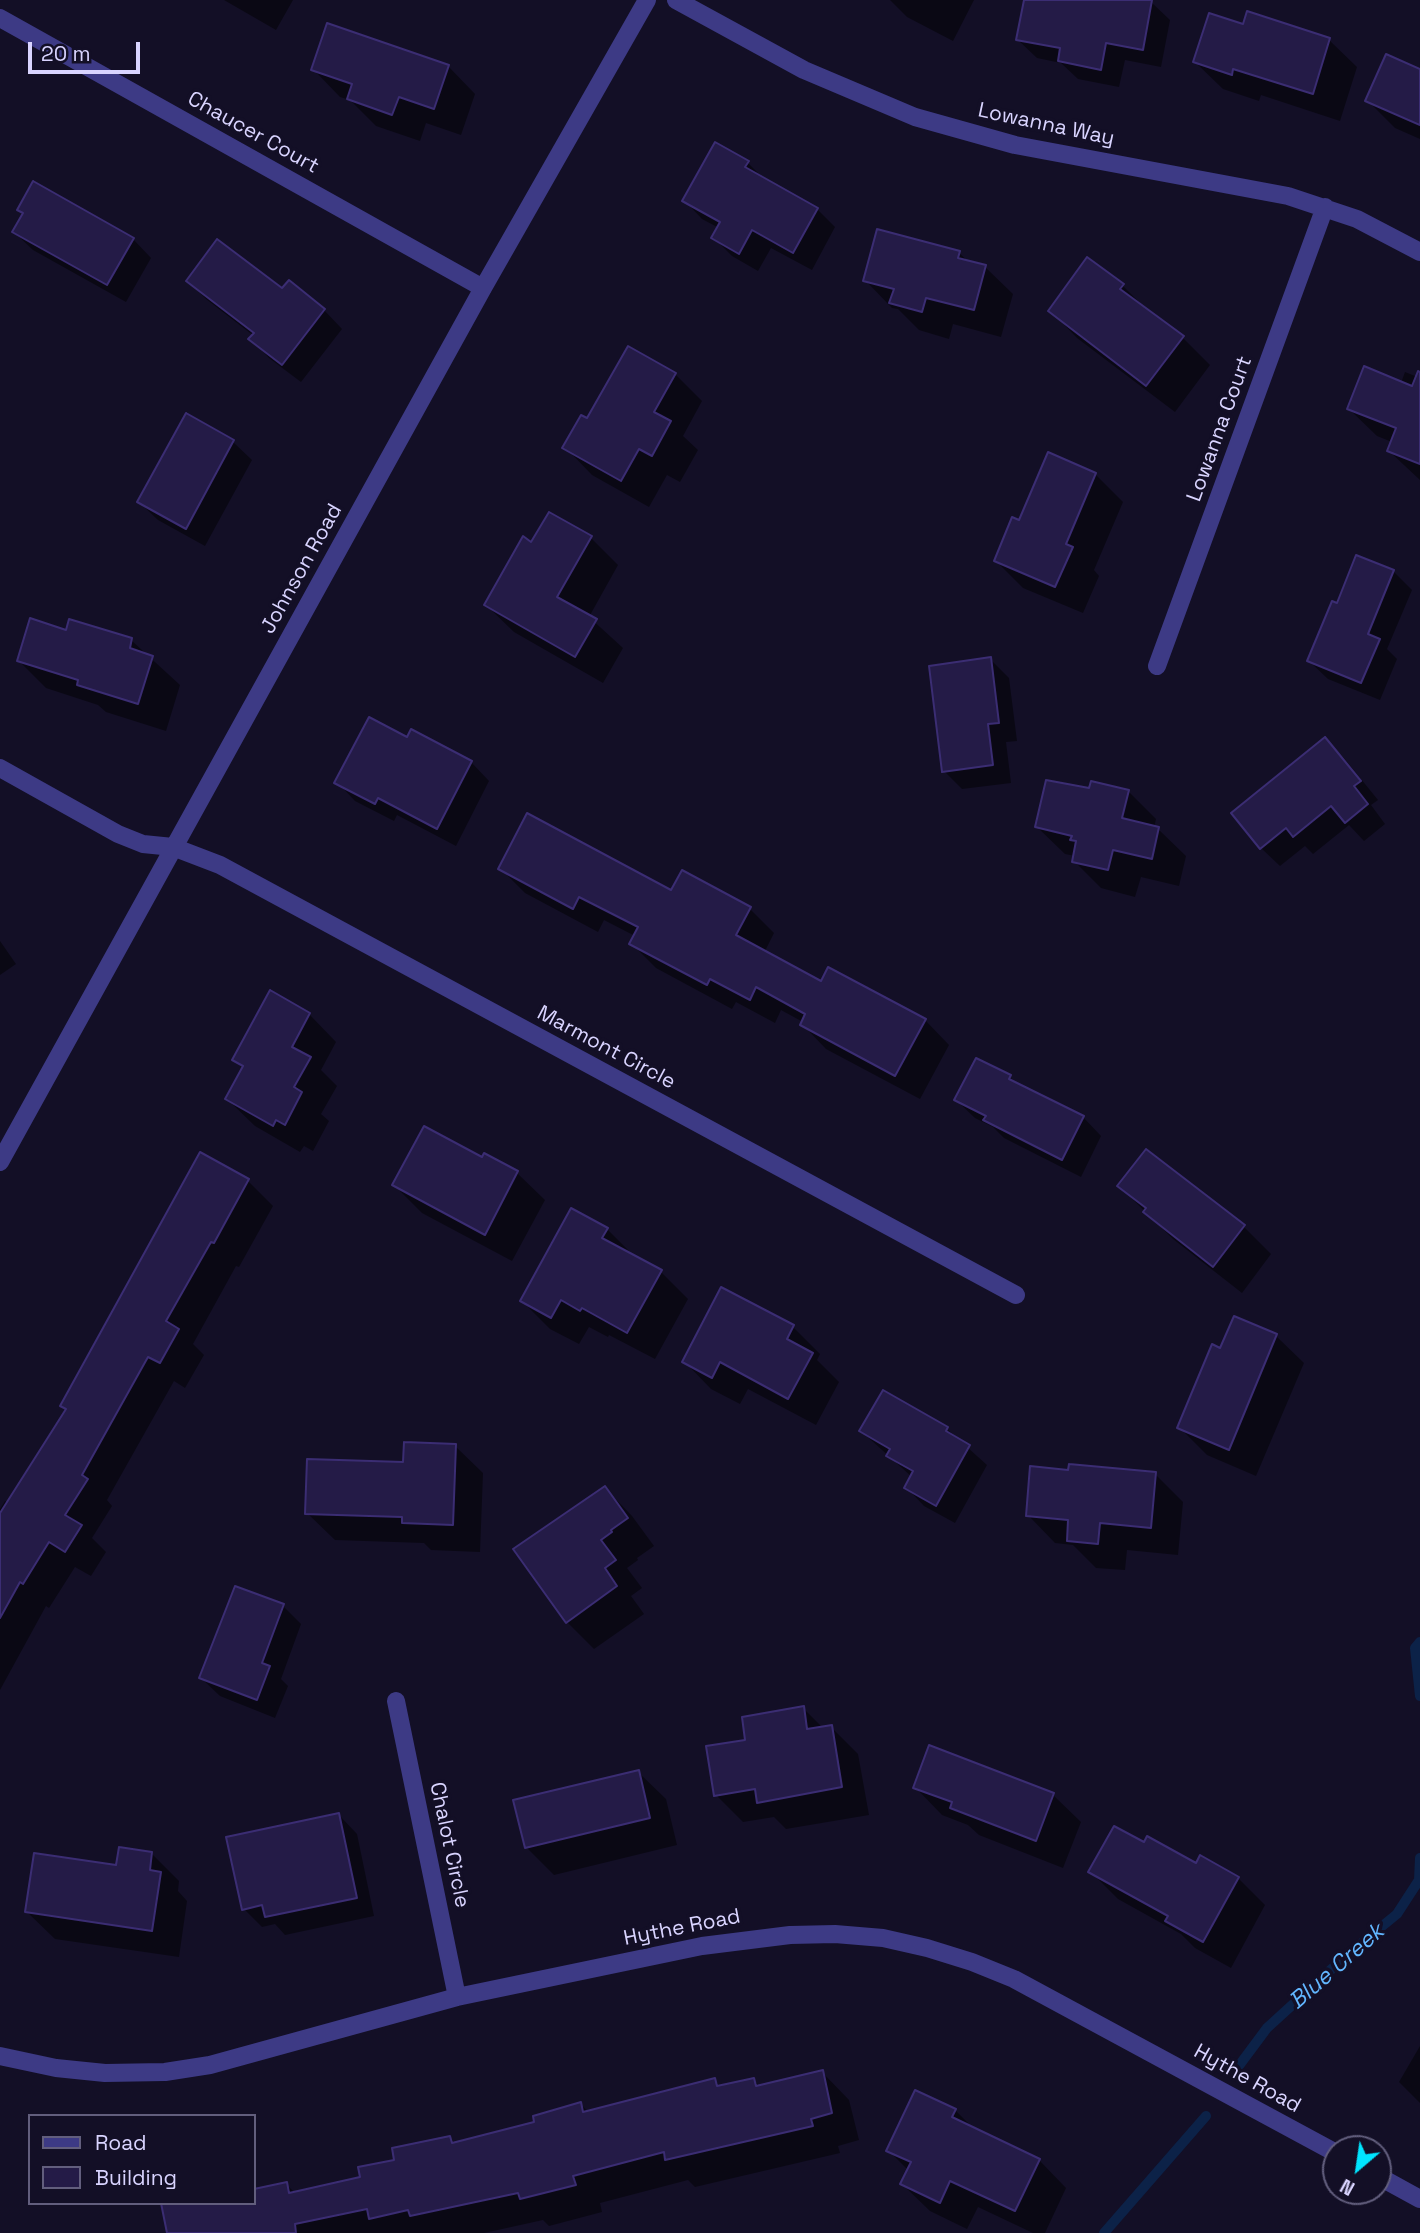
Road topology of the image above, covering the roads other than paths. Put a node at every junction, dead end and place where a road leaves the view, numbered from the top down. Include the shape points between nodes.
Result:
1 (648, 0) edge
2 (676, 0) edge
3 (0, 18) edge
4 (1325, 207) junction
5 (1420, 252) edge
6 (484, 288) junction
7 (1157, 666) dead end
8 (0, 768) edge
9 (173, 847) junction
10 (0, 1162) edge
11 (1016, 1294) dead end
12 (396, 1701) dead end
13 (457, 1997) junction
14 (0, 2056) edge
15 (1322, 2145) edge
16 (1392, 2184) edge
17 (1420, 2199) edge

1 - 6 street, Johnson Road
2 - 4 street, Lowanna Way via 804,70 915,117 1007,143 1259,189
3 - 6 street, Chaucer Court
4 - 5 street, Lowanna Way
4 - 7 street, Lowanna Court
6 - 9 street, Johnson Road
8 - 9 street, Marmont Circle via 118,834 144,844
9 - 10 street, Johnson Road
9 - 11 street, Marmont Circle via 220,865
12 - 13 street, Chalot Circle
13 - 14 street, Hythe Road via 210,2065 165,2072 104,2073
13 - 15 street, Hythe Road via 745,1939 835,1934 883,1938 950,1955 1014,1979
16 - 17 street

